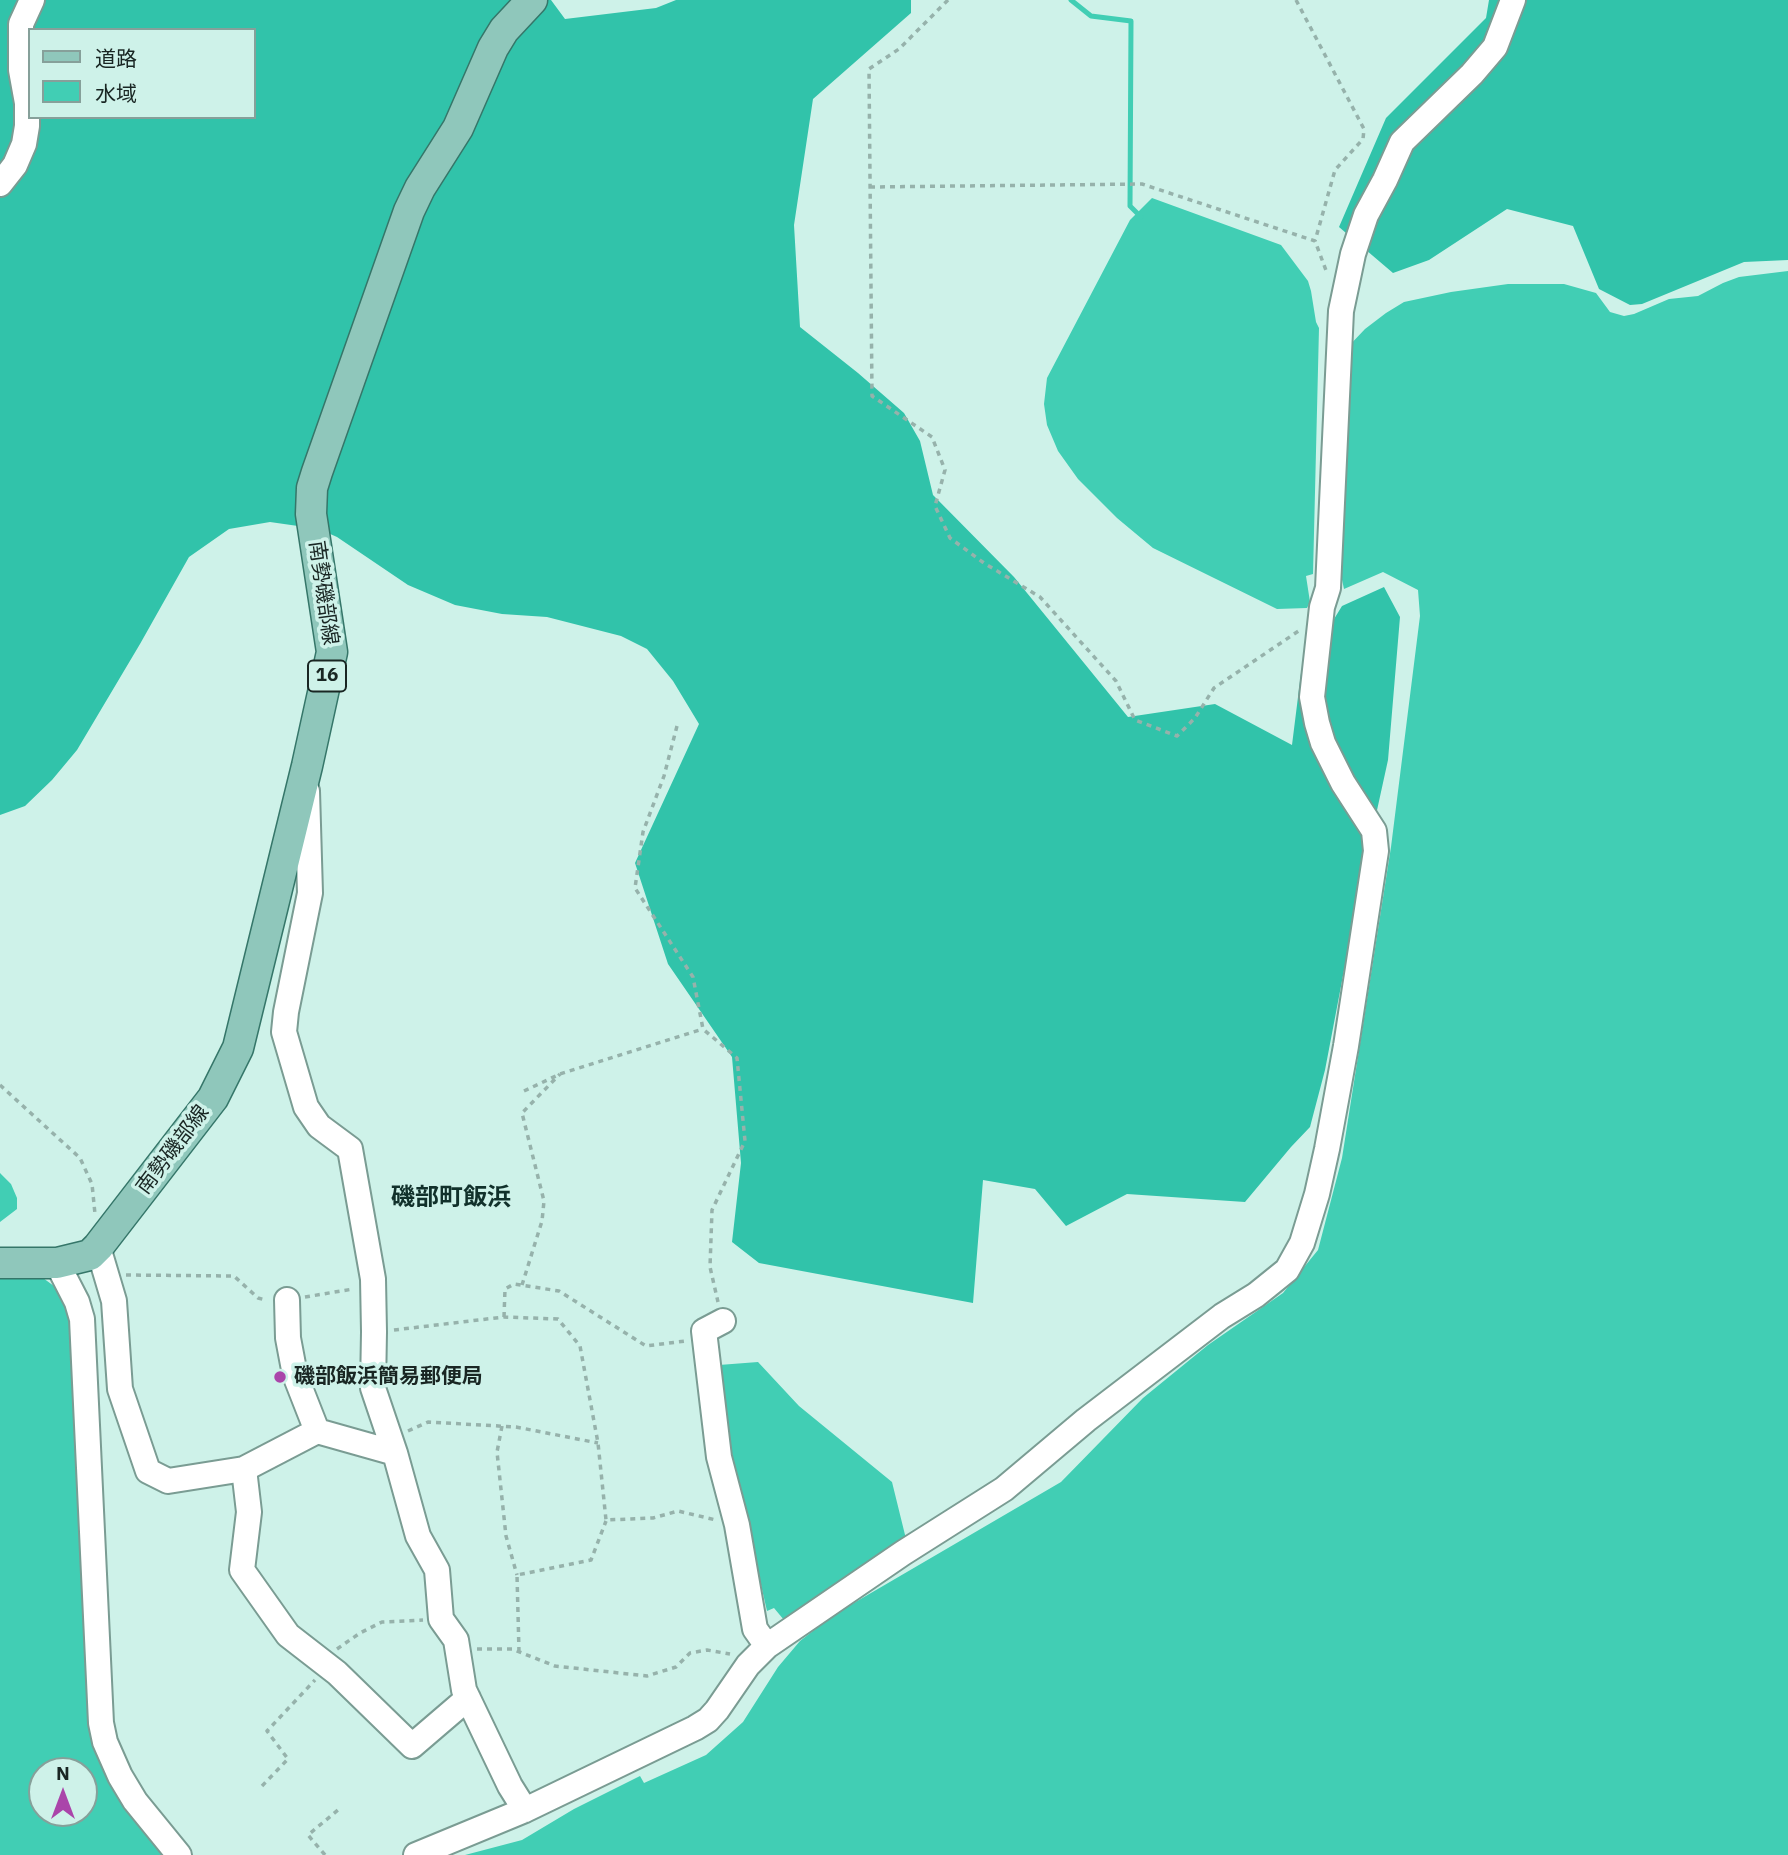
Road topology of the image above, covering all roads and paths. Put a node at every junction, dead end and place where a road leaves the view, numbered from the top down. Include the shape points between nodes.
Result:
1 (32, 0) edge
2 (532, 0) edge
3 (948, 0) edge
4 (1296, 0) edge
5 (1513, 0) edge
6 (0, 184) edge
7 (870, 187) junction
8 (1315, 241) junction
9 (1343, 300) junction
10 (1320, 628) junction
11 (677, 726) dead end
12 (307, 766) junction
13 (703, 1029) junction
14 (560, 1074) junction
15 (0, 1085) edge
16 (524, 1091) dead end
17 (102, 1261) junction
18 (0, 1263) edge
19 (57, 1264) junction
20 (522, 1285) junction
21 (373, 1287) junction
22 (286, 1300) junction
23 (504, 1317) junction
24 (714, 1326) junction
25 (374, 1332) junction
26 (502, 1426) junction
27 (317, 1432) junction
28 (598, 1443) junction
29 (393, 1446) junction
30 (244, 1469) junction
31 (606, 1520) junction
32 (737, 1525) junction
33 (517, 1575) junction
34 (441, 1619) junction
35 (761, 1638) junction
36 (458, 1650) junction
37 (519, 1652) junction
38 (325, 1663) junction
39 (468, 1698) junction
40 (262, 1786) dead end
41 (338, 1810) dead end
42 (525, 1810) junction
43 (178, 1855) edge
44 (325, 1855) edge
45 (416, 1855) edge

1 - 6 street via 20,24 27,103 24,144
2 - 12 main road, 南勢磯部線 / 16 via 493,48 458,128 409,211 312,488 332,652
3 - 7 path via 899,48 869,69
4 - 8 path via 1364,129 1363,139 1335,170
5 - 9 street via 1495,47 1402,142 1366,215
7 - 8 path via 1142,184
7 - 10 path via 872,396 932,437 945,470 935,506 950,538 1040,597 1116,681 1135,720 1177,736 1214,688 1297,630
8 - 9 path via 1329,282
9 - 10 street via 1328,588
10 - 35 street via 1312,697 1317,723 1343,783 1374,831 1377,851 1332,1123 1303,1243 1287,1270 1086,1420 1004,1489 817,1611
11 - 13 path via 643,832 635,888 693,977
12 - 17 main road, 南勢磯部線 / 16 via 238,1048 213,1098
12 - 21 street via 310,893 284,1032 306,1107 319,1126 350,1149
13 - 14 path
13 - 24 path via 737,1058 745,1141 712,1210 709,1267
14 - 16 path
14 - 20 path via 522,1113 544,1201
15 - 17 path via 80,1158 92,1184
17 - 19 main road, 南勢磯部線 / 16 via 90,1255
17 - 22 path via 234,1276 258,1298
17 - 30 street via 114,1301 120,1389 148,1471 168,1481
18 - 19 main road, 南勢磯部線 / 16
19 - 43 street via 82,1320 101,1723 120,1776
20 - 23 path via 505,1289
20 - 24 path via 559,1291 646,1346 689,1340
21 - 22 path
21 - 25 street
22 - 27 street via 295,1376
23 - 25 path
23 - 28 path via 558,1319 580,1346
24 - 32 street via 719,1457
25 - 29 street via 373,1388
26 - 28 path
26 - 29 path via 428,1422
26 - 33 path via 497,1452 506,1536
27 - 29 street
27 - 30 street
28 - 31 path
29 - 34 street via 418,1536 438,1570
30 - 38 street via 248,1512 242,1570 288,1635
31 - 32 path via 653,1518 678,1511
31 - 33 path via 591,1560
32 - 35 street
33 - 37 path
34 - 36 street
34 - 38 path via 382,1622 360,1633
35 - 37 path via 729,1655 707,1650 690,1653 676,1667 647,1676 555,1666
35 - 42 street via 748,1665 708,1720
36 - 37 path
36 - 39 street
38 - 39 street via 412,1745
38 - 40 path via 267,1731 288,1759
39 - 42 street
41 - 44 path via 308,1835
42 - 45 street

